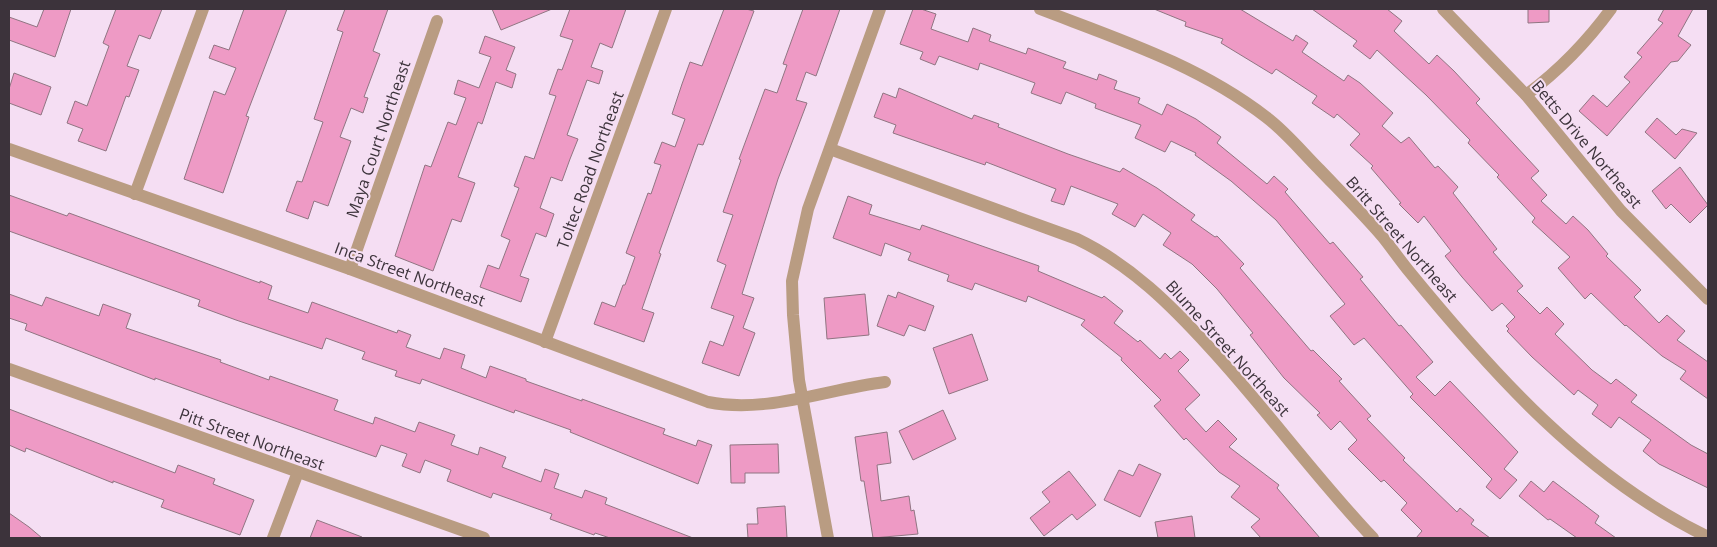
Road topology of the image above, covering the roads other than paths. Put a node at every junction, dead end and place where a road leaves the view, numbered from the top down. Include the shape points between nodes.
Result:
1 (203, 9) edge
2 (666, 9) edge
3 (880, 9) edge
4 (1040, 9) edge
5 (1443, 9) edge
6 (1611, 9) edge
7 (437, 21) dead end
8 (1526, 95) junction
9 (830, 148) junction
10 (9, 149) edge
11 (135, 194) junction
12 (350, 269) junction
13 (1708, 299) edge
14 (545, 342) junction
15 (9, 369) edge
16 (884, 382) dead end
17 (802, 398) junction
18 (298, 472) junction
19 (1708, 537) edge
20 (273, 538) edge
21 (484, 538) edge
22 (828, 538) edge
23 (1373, 538) edge

1 - 11 street
2 - 14 street, Toltec Road Northeast
3 - 9 street
4 - 19 street, Britt Street Northeast via 1165,58 1232,93 1268,118 1381,235 1494,370 1552,429 1628,489
5 - 8 street, Betts Drive Northeast
6 - 8 street via 1577,52 1556,73
7 - 12 street, Maya Court Northeast
8 - 13 street, Betts Drive Northeast via 1621,211
9 - 17 street via 808,208 792,281
9 - 23 street, Blume Street Northeast via 1077,239 1102,251 1136,275 1168,303 1229,369
10 - 11 street, Inca Street Northeast
11 - 12 street, Inca Street Northeast
12 - 14 street, Inca Street Northeast
14 - 17 street, Inca Street Northeast via 725,406
15 - 18 street, Pitt Street Northeast
16 - 17 street, Inca Street Northeast
17 - 22 street
18 - 20 street
18 - 21 street, Pitt Street Northeast

